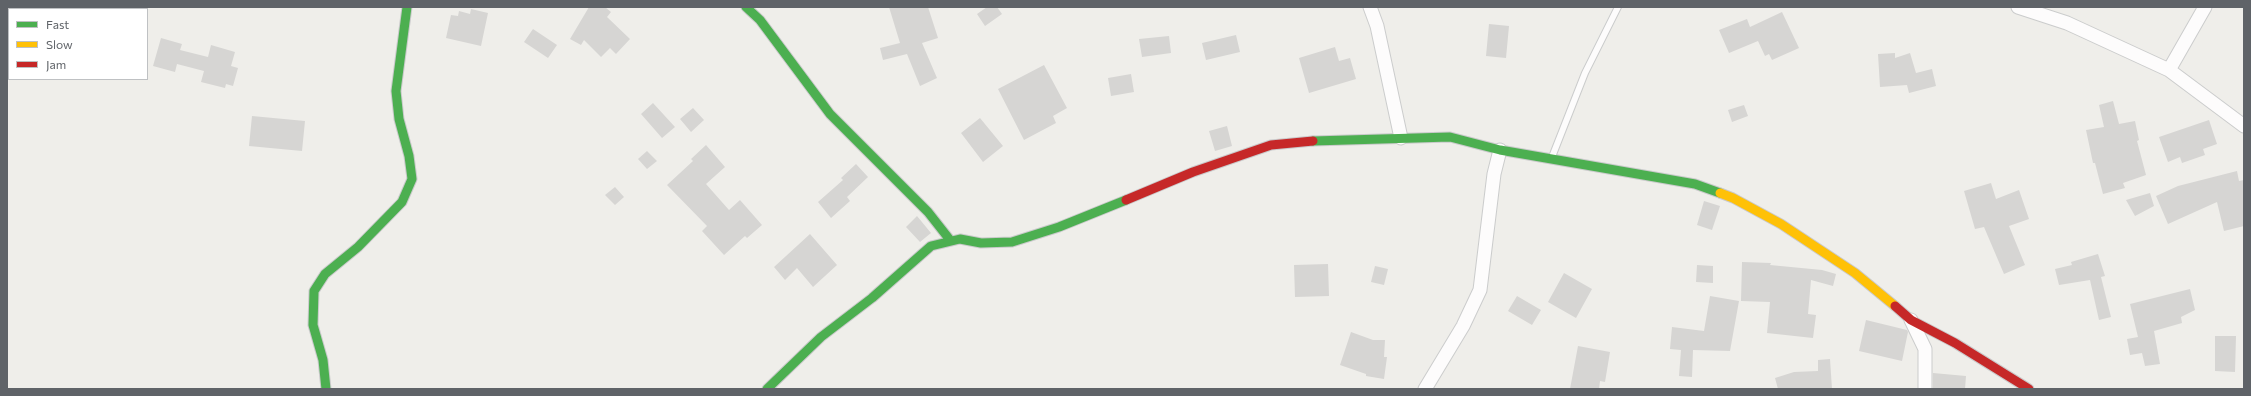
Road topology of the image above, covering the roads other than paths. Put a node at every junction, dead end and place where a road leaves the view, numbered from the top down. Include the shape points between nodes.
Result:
1 (407, 7) edge
2 (746, 7) edge
3 (1370, 7) edge
4 (1618, 7) edge
5 (2018, 7) edge
6 (2205, 7) edge
7 (2169, 70) junction
8 (2244, 126) edge
9 (1401, 138) junction
10 (1500, 150) junction
11 (1551, 159) junction
12 (950, 240) junction
13 (1911, 320) junction
14 (326, 389) edge
15 (767, 389) edge
16 (1425, 389) edge
17 (1924, 389) edge
18 (2029, 389) edge

1 - 14 street via 396,91 399,119 412,179 402,202 358,247 325,274 314,291 313,325 323,360
2 - 12 street via 760,20 830,114 928,212
3 - 9 street via 1377,26
4 - 11 lane via 1585,73
5 - 7 street via 2067,23
6 - 7 street
7 - 8 street
9 - 10 street via 1450,137
9 - 12 street via 1271,145 1193,172 1059,227 1012,242
10 - 11 street
10 - 16 street via 1494,174 1480,290 1463,326
11 - 13 street via 1695,184 1733,198 1781,224 1855,273
12 - 15 street via 931,246 872,298 821,337
13 - 17 street via 1925,349
13 - 18 street via 1955,343

